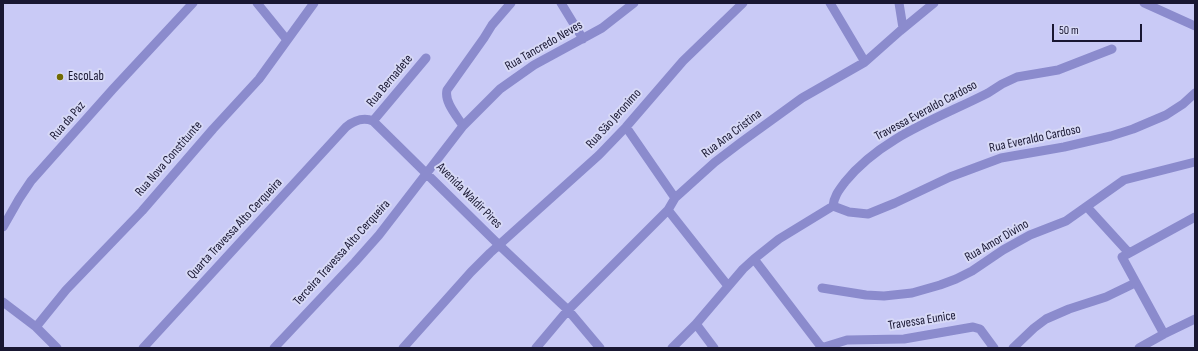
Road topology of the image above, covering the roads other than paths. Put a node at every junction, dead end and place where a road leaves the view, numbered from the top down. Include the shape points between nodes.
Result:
1 (257, 3) edge
2 (314, 3) edge
3 (511, 3) edge
4 (561, 3) edge
5 (634, 3) edge
6 (742, 3) edge
7 (830, 3) edge
8 (899, 3) edge
9 (934, 3) edge
10 (1144, 3) edge
11 (189, 4) edge
12 (1195, 26) edge
13 (903, 28) junction
14 (583, 39) junction
15 (287, 40) junction
16 (1112, 49) dead end
17 (426, 58) dead end
18 (865, 62) junction
19 (1195, 93) edge
20 (373, 121) junction
21 (463, 126) junction
22 (626, 127) junction
23 (1195, 162) edge
24 (428, 174) junction
25 (675, 198) junction
26 (833, 206) junction
27 (1087, 207) junction
28 (668, 210) junction
29 (1195, 217) edge
30 (3, 227) edge
31 (498, 245) junction
32 (1129, 253) junction
33 (754, 259) junction
34 (1135, 283) junction
35 (728, 286) junction
36 (822, 288) dead end
37 (3, 302) edge
38 (568, 310) junction
39 (1195, 320) edge
40 (696, 324) junction
41 (36, 327) junction
42 (1164, 334) junction
43 (849, 344) edge
44 (1152, 345) edge
45 (57, 348) edge
46 (143, 348) edge
47 (274, 348) edge
48 (403, 348) edge
49 (536, 348) edge
50 (600, 348) edge
51 (672, 348) edge
52 (714, 348) edge
53 (822, 348) edge
54 (994, 348) edge
55 (1013, 348) edge
56 (1139, 348) edge

1 - 15 street
2 - 15 street, Rua Nova Constitunte
3 - 21 street via 492,25 447,90 447,100
4 - 14 street
5 - 14 street, Rua Tancredo Neves
6 - 22 street, Rua São Jeronimo via 683,61
7 - 18 street
8 - 13 street
9 - 13 street, Rua Ana Cristina
10 - 12 street
11 - 30 street, Rua da Paz via 32,181
13 - 18 street, Rua Ana Cristina
14 - 21 street, Rua Tancredo Neves via 510,81
15 - 41 street, Rua Nova Constitunte via 259,79 142,211 66,290
16 - 26 street, Travessa Everaldo Cardoso via 1058,70 1017,77 896,139 873,154 857,169 836,194
17 - 20 street, Rua Bernadete
18 - 25 street, Rua Ana Cristina via 802,98 715,162
19 - 26 street, Rua Everaldo Cardoso via 1166,115 1133,129 1064,147 1001,158 950,177 868,214 849,212
20 - 24 street, Avenida Waldir Pires
20 - 46 street, Quarta Travessa Alto Cerqueira via 363,119 346,127
21 - 24 street, Rua Tancredo Neves
22 - 25 street
22 - 31 street, Rua São Jeronimo via 600,155
23 - 27 street, Rua Amor Divino via 1124,180
24 - 31 street, Avenida Waldir Pires
24 - 47 street, Terceira Travessa Alto Cerqueira via 379,235
25 - 28 street, Rua Ana Cristina
26 - 33 street via 779,239
27 - 32 street
27 - 36 street, Rua Amor Divino via 1066,221 1030,235 972,271 924,290 898,296 884,296
28 - 35 street
28 - 38 street, Rua Ana Cristina
29 - 32 street
31 - 38 street, Avenida Waldir Pires
31 - 48 street, Rua São Jeronimo
32 - 34 street via 1122,257
33 - 35 street
33 - 53 street
34 - 42 street
34 - 55 street via 1106,297 1046,319
35 - 40 street
37 - 41 street
38 - 49 street, Rua Ana Cristina
38 - 50 street, Avenida Waldir Pires
39 - 42 street
40 - 51 street
40 - 52 street
41 - 45 street
42 - 44 street
43 - 53 street, Travessa Eunice
43 - 54 street, Travessa Eunice via 904,339 977,327 983,331
44 - 56 street

